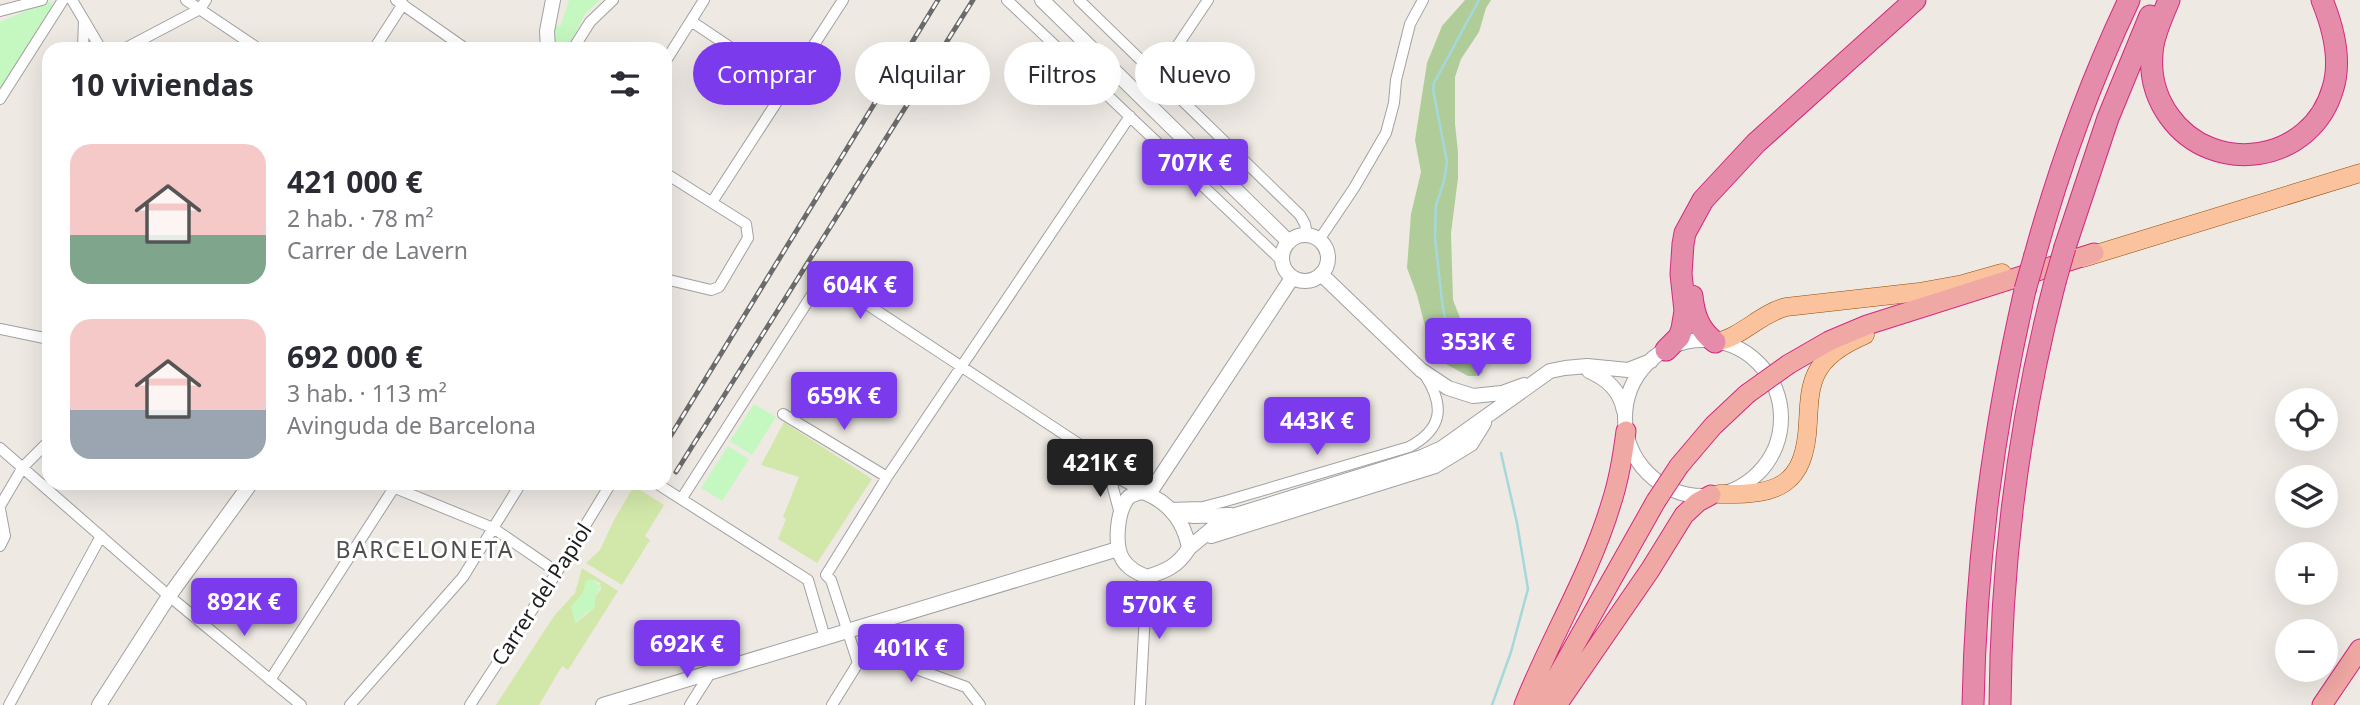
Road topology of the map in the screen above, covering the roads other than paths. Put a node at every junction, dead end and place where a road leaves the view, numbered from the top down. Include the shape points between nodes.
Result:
1 (42, 0) edge
2 (63, 0) edge
3 (72, 0) edge
4 (186, 0) edge
5 (553, 0) edge
6 (613, 0) edge
7 (704, 0) edge
8 (844, 0) edge
9 (1007, 0) edge
10 (1042, 0) edge
11 (1079, 0) edge
12 (1208, 0) edge
13 (1423, 0) edge
14 (1915, 0) edge
15 (1925, 0) edge
16 (2129, 0) edge
17 (2158, 0) edge
18 (2169, 0) edge
19 (2322, 0) edge
20 (400, 2) edge
21 (203, 5) edge
22 (0, 11) edge
23 (84, 20) junction
24 (691, 21) junction
25 (547, 31) junction
26 (83, 42) edge
27 (98, 42) edge
28 (137, 42) edge
29 (250, 42) edge
30 (378, 42) edge
31 (456, 42) edge
32 (543, 42) edge
33 (548, 42) edge
34 (577, 42) edge
35 (722, 42) edge
36 (817, 42) edge
37 (1180, 42) edge
38 (672, 51) edge
39 (1135, 55) edge
40 (0, 99) edge
41 (776, 105) edge
42 (1187, 105) edge
43 (1130, 116) junction
44 (2360, 173) edge
45 (672, 177) edge
46 (712, 202) junction
47 (1313, 238) junction
48 (1289, 242) junction
49 (2094, 253) junction
50 (1281, 260) junction
51 (1321, 274) junction
52 (1292, 278) junction
53 (672, 281) edge
54 (0, 330) edge
55 (42, 338) edge
56 (1715, 342) junction
57 (1658, 356) junction
58 (1574, 367) junction
59 (961, 368) junction
60 (1421, 370) junction
61 (1535, 382) junction
62 (783, 414) dead end
63 (1486, 419) junction
64 (1626, 426) junction
65 (0, 448) edge
66 (42, 448) edge
67 (23, 467) junction
68 (1109, 472) junction
69 (887, 477) junction
70 (42, 484) edge
71 (4, 490) edge
72 (49, 490) edge
73 (246, 490) edge
74 (388, 490) edge
75 (403, 490) edge
76 (517, 490) edge
77 (607, 490) edge
78 (668, 490) edge
79 (1146, 493) junction
80 (1715, 495) junction
81 (682, 498) junction
82 (0, 507) edge
83 (1171, 510) junction
84 (1236, 515) junction
85 (1121, 517) junction
86 (493, 528) junction
87 (101, 536) junction
88 (3, 541) edge
89 (1190, 546) junction
90 (1118, 549) junction
91 (556, 572) junction
92 (826, 575) junction
93 (1147, 577) junction
94 (808, 580) junction
95 (169, 596) junction
96 (847, 632) junction
97 (825, 638) junction
98 (2360, 649) edge
99 (858, 663) junction
100 (2360, 666) edge
101 (711, 672) junction
102 (270, 680) junction
103 (9, 705) edge
104 (99, 705) edge
105 (301, 705) edge
106 (350, 705) edge
107 (470, 705) edge
108 (603, 705) edge
109 (690, 705) edge
110 (832, 705) edge
111 (980, 705) edge
112 (1140, 705) edge
113 (1524, 705) edge
114 (1541, 705) edge
115 (1557, 705) edge
116 (1973, 705) edge
117 (2000, 705) edge
118 (2322, 705) edge
119 (2334, 705) edge

1 - 22 street
2 - 40 street
3 - 23 street
4 - 21 street
5 - 25 street
6 - 34 street
7 - 24 street
8 - 36 street
9 - 43 street
10 - 48 street
11 - 39 street
12 - 37 street
13 - 47 street via 1410,24 1386,133 1353,188
14 - 57 highway via 1756,144 1703,200 1683,244 1682,329
15 - 56 highway via 1712,206 1696,240 1691,284 1696,320
16 - 116 highway, bridge via 2071,141 2025,290 1989,478
17 - 117 highway, bridge via 2108,118 2065,247 2030,391 2001,628
18 - 19 highway via 2153,45 2152,73 2158,97 2184,133 2210,149 2239,155 2266,153 2291,142 2312,126 2328,102 2337,59
20 - 30 street
20 - 31 street
21 - 28 street
21 - 29 street
23 - 26 street
23 - 27 street
24 - 35 street
24 - 38 street
25 - 32 street
25 - 33 street
41 - 46 street
42 - 47 street via 1300,215
43 - 50 street
43 - 59 street
44 - 49 main road
45 - 46 street
46 - 53 street via 746,224 748,238 719,287 711,290
47 - 48 street
47 - 51 street via 1323,245 1328,257
48 - 50 street
49 - 56 main road via 1938,289 1786,307
49 - 80 main road via 2042,276 1886,326 1845,345 1829,356 1815,376 1805,451 1796,472 1767,491
49 - 114 highway, bridge via 1876,321 1829,341 1748,394 1713,425 1679,466
50 - 52 street
51 - 52 street via 1304,282
51 - 60 street
52 - 79 street
54 - 55 street
56 - 57 street via 1691,342
56 - 80 street via 1740,350 1765,371 1774,385 1781,417 1775,449 1756,475
57 - 58 street via 1628,370
57 - 64 street via 1638,375 1630,392
58 - 61 street via 1550,371
58 - 64 street via 1602,377 1615,388
59 - 68 street via 1097,457
59 - 69 street
59 - 81 street via 824,276
60 - 61 street via 1448,388 1473,396
60 - 83 street via 1438,407 1432,431 1422,440 1226,501
61 - 63 street
62 - 69 street
63 - 84 street via 1422,457
63 - 89 street via 1471,444 1435,466
64 - 80 street via 1634,453 1651,476 1675,491
64 - 113 highway via 1622,463 1605,523
65 - 67 street
66 - 67 street
67 - 70 street
67 - 71 street
68 - 79 street
68 - 85 street
69 - 92 street
71 - 82 street
72 - 87 street
73 - 95 street
74 - 102 street
75 - 86 street
76 - 86 street
77 - 91 street, Carrer del Papiol
78 - 81 street
79 - 83 street
79 - 85 street via 1126,500
80 - 115 highway via 1684,515
81 - 94 street
82 - 88 street
83 - 84 street via 1194,516
83 - 89 street
84 - 89 street
85 - 90 street
86 - 91 street
86 - 106 street via 463,577
87 - 95 street
87 - 103 street
89 - 93 street via 1168,570
90 - 93 street via 1128,566
90 - 96 street
91 - 107 street, Carrer del Papiol
92 - 94 street
92 - 96 street
93 - 112 street
94 - 97 street
95 - 102 street
95 - 104 street
96 - 97 street
96 - 99 street
97 - 101 street
98 - 118 highway
99 - 110 street
99 - 111 street via 886,659 966,687
100 - 119 highway
101 - 108 street
101 - 109 street
102 - 105 street

